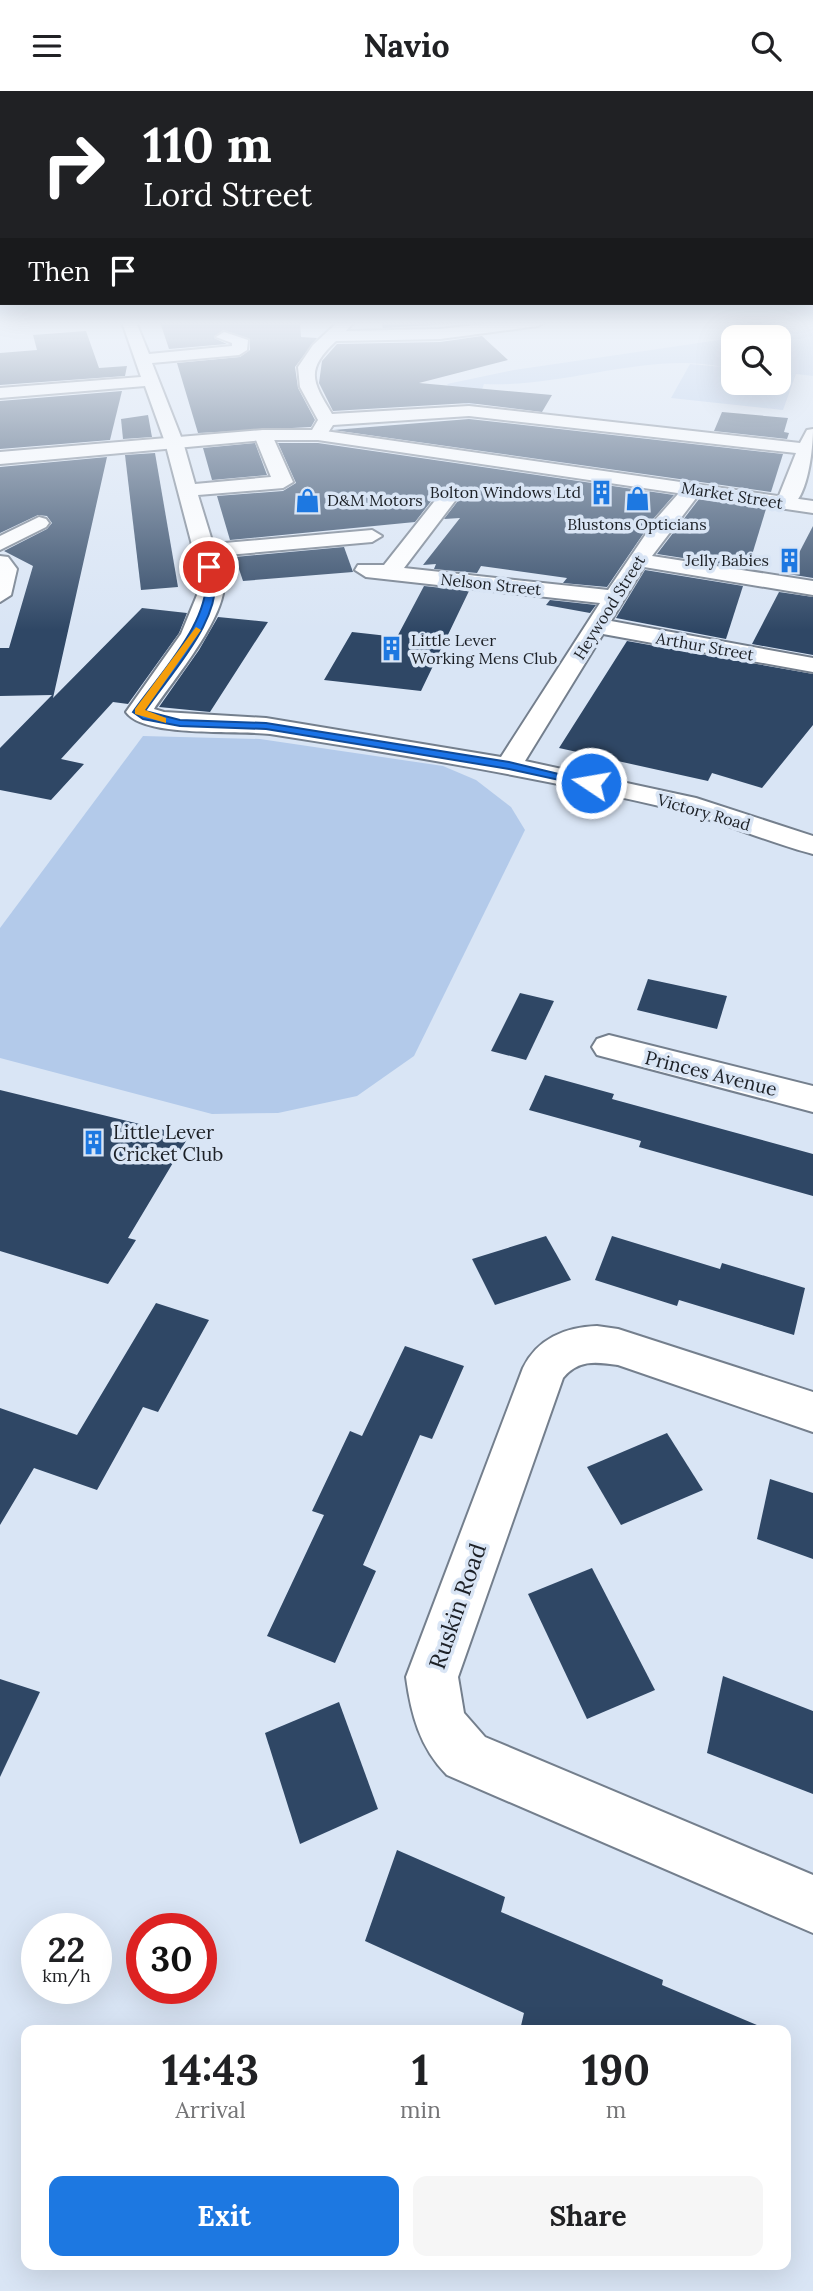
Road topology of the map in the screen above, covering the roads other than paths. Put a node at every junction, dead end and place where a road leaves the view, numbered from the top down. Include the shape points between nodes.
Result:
1 (167, 425) edge
2 (322, 425) edge
3 (352, 425) edge
4 (593, 425) edge
5 (323, 428) junction
6 (263, 435) junction
7 (810, 441) edge
8 (174, 442) junction
9 (0, 458) edge
10 (693, 489) junction
11 (188, 490) junction
12 (448, 497) dead end
13 (786, 503) junction
14 (813, 507) edge
15 (36, 531) dead end
16 (372, 536) dead end
17 (0, 544) edge
18 (205, 551) junction
19 (638, 560) junction
20 (0, 562) edge
21 (366, 570) dead end
22 (390, 572) junction
23 (813, 588) edge
24 (0, 595) edge
25 (615, 598) junction
26 (598, 626) junction
27 (813, 665) edge
28 (509, 766) junction
29 (813, 845) edge
30 (609, 1048) dead end
31 (813, 1099) edge
32 (813, 1412) edge
33 (813, 1904) edge

1 - 8 street
2 - 5 street
3 - 5 street
4 - 7 street via 714,438
5 - 6 street
5 - 10 street, Market Street
6 - 8 street
6 - 11 street via 283,482
7 - 13 street
8 - 9 street
8 - 11 street
10 - 13 street, Market Street
10 - 19 street, Heywood Street
11 - 18 street
12 - 22 street
13 - 14 street, Market Street
15 - 17 street
16 - 18 street via 347,543
18 - 28 street, Victory Road via 213,583 210,604 139,712 161,720 266,726
19 - 23 street
19 - 25 street, Heywood Street
20 - 24 street via 6,575
21 - 22 street, Nelson Street
22 - 25 street, Nelson Street
25 - 26 street, Heywood Street
26 - 27 street, Arthur Street
26 - 28 street, Heywood Street
28 - 29 street, Victory Road via 686,804
30 - 31 street, Princes Avenue
32 - 33 street, Ruskin Road via 618,1347 593,1342 556,1354 545,1368 432,1678 438,1719 449,1741 466,1756

